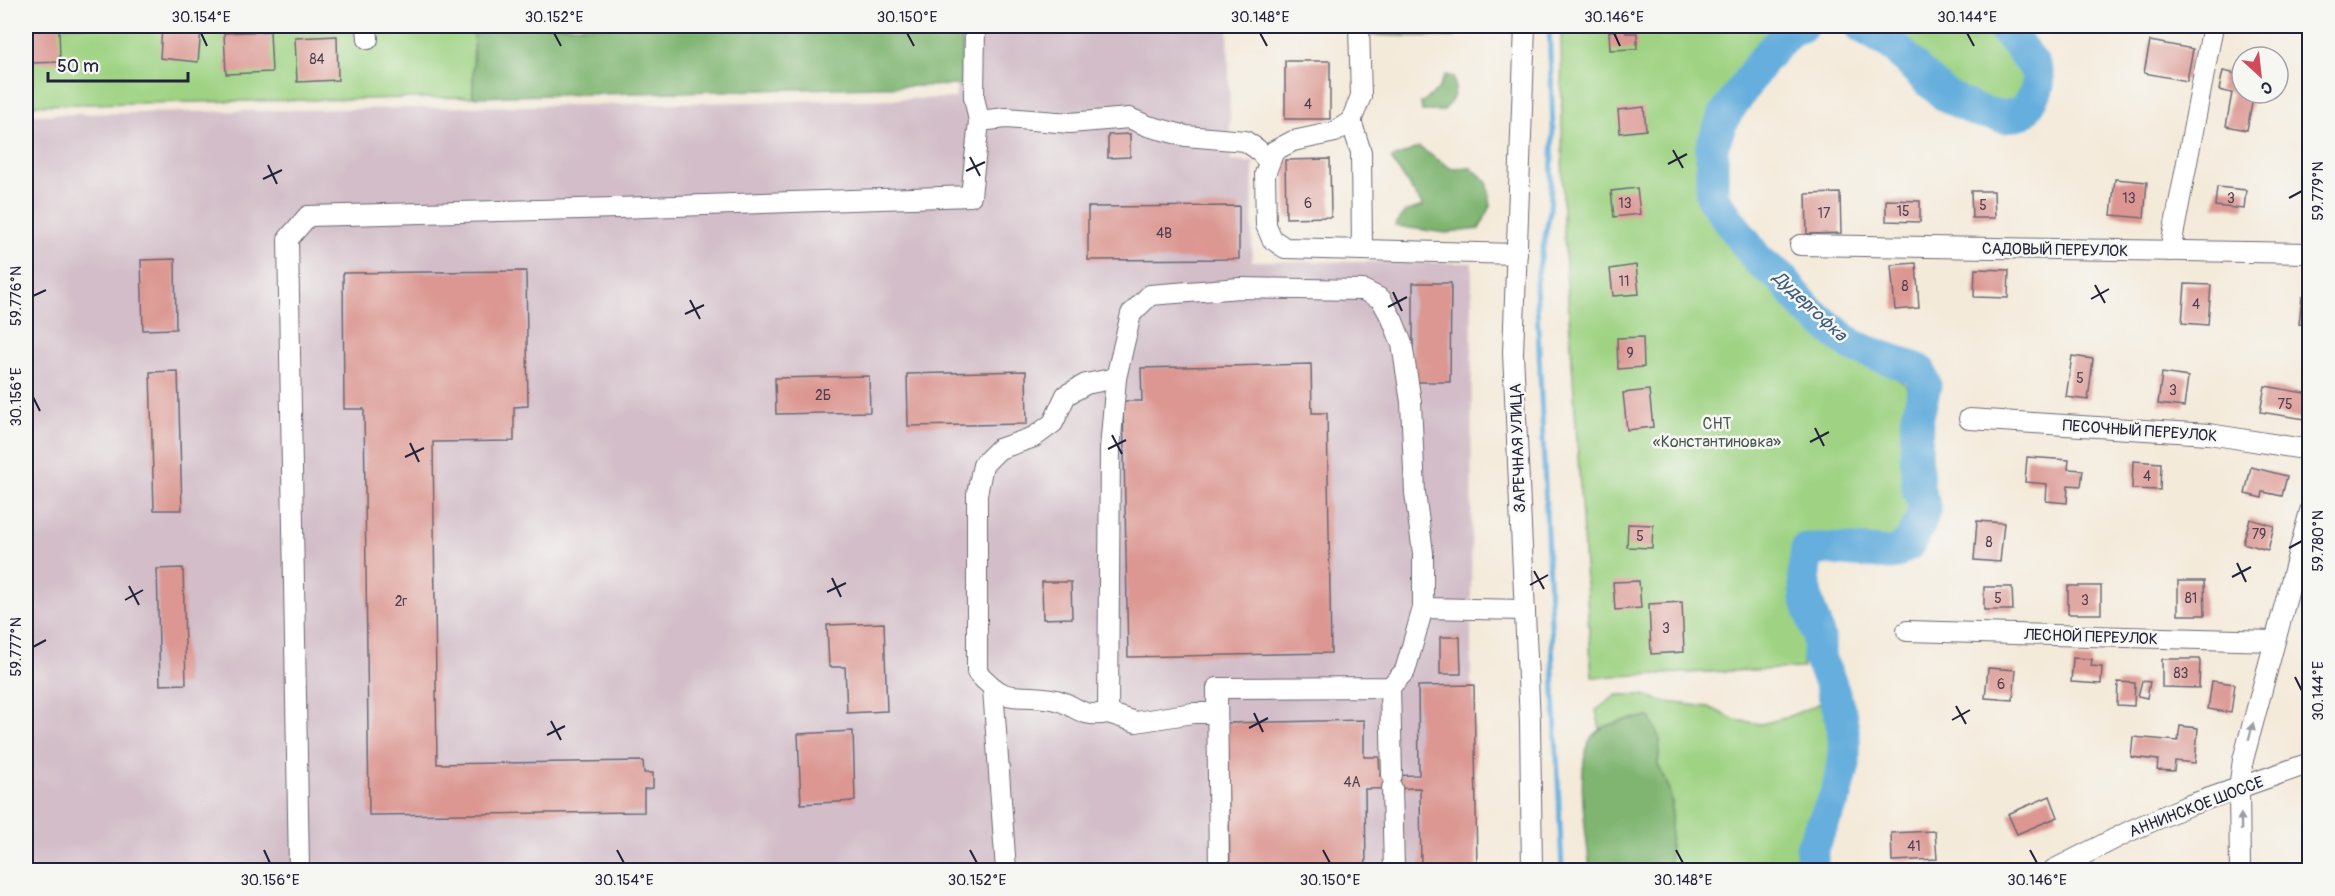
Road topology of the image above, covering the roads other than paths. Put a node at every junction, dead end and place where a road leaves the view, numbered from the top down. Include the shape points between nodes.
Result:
1 (975, 26) edge
2 (1359, 26) edge
3 (1525, 26) edge
4 (2213, 26) edge
5 (979, 121) junction
6 (1352, 121) junction
7 (1269, 162) junction
8 (1800, 245) dead end
9 (1362, 250) junction
10 (2170, 251) junction
11 (2310, 253) edge
12 (1517, 254) junction
13 (1116, 378) junction
14 (1969, 419) dead end
15 (2310, 450) edge
16 (2310, 512) edge
17 (1423, 608) junction
18 (1525, 610) junction
19 (1907, 631) dead end
20 (2274, 641) junction
21 (1390, 687) junction
22 (993, 689) junction
23 (1108, 713) junction
24 (1216, 713) junction
25 (2310, 763) edge
26 (2239, 788) junction
27 (299, 870) edge
28 (1006, 870) edge
29 (1219, 870) edge
30 (1394, 870) edge
31 (1532, 870) edge
32 (2053, 870) edge
33 (2240, 870) edge

1 - 5 street via 974,97
2 - 6 street via 1361,96
3 - 12 street, ЗАРЕЧНАЯ УЛИЦА
4 - 10 street
5 - 7 street via 1006,118 1070,123 1129,118 1186,136 1245,141
5 - 27 street via 971,196 308,216 288,239
6 - 7 street via 1335,132 1293,141 1274,151
6 - 9 street via 1361,152
7 - 9 street via 1265,174 1266,225 1272,239 1285,248
8 - 10 street, САДОВЫЙ ПЕРЕУЛОК
9 - 12 street
10 - 11 street, САДОВЫЙ ПЕРЕУЛОК
12 - 18 street, ЗАРЕЧНАЯ УЛИЦА via 1514,353
13 - 17 street via 1131,314 1150,295 1240,288 1363,290 1381,299 1402,344 1411,402 1415,493 1423,553
13 - 22 street via 1086,384 1066,395 1053,423 1034,437 999,449 984,465 977,494 977,672
13 - 23 street via 1110,449
14 - 15 street, ПЕСОЧНЫЙ ПЕРЕУЛОК via 2209,434
16 - 20 street
17 - 18 street
17 - 21 street via 1406,671
18 - 31 street, ЗАРЕЧНАЯ УЛИЦА
19 - 20 street, ЛЕСНОЙ ПЕРЕУЛОК
26 -> 20 street
21 - 24 street via 1217,688
21 - 30 street
22 - 23 street via 1011,698 1053,699 1092,716
22 - 28 street
23 - 24 street via 1136,722
24 - 29 street
25 - 26 street, АННИНСКОЕ ШОССЕ
26 - 32 street, АННИНСКОЕ ШОССЕ via 2132,830
33 -> 26 street

